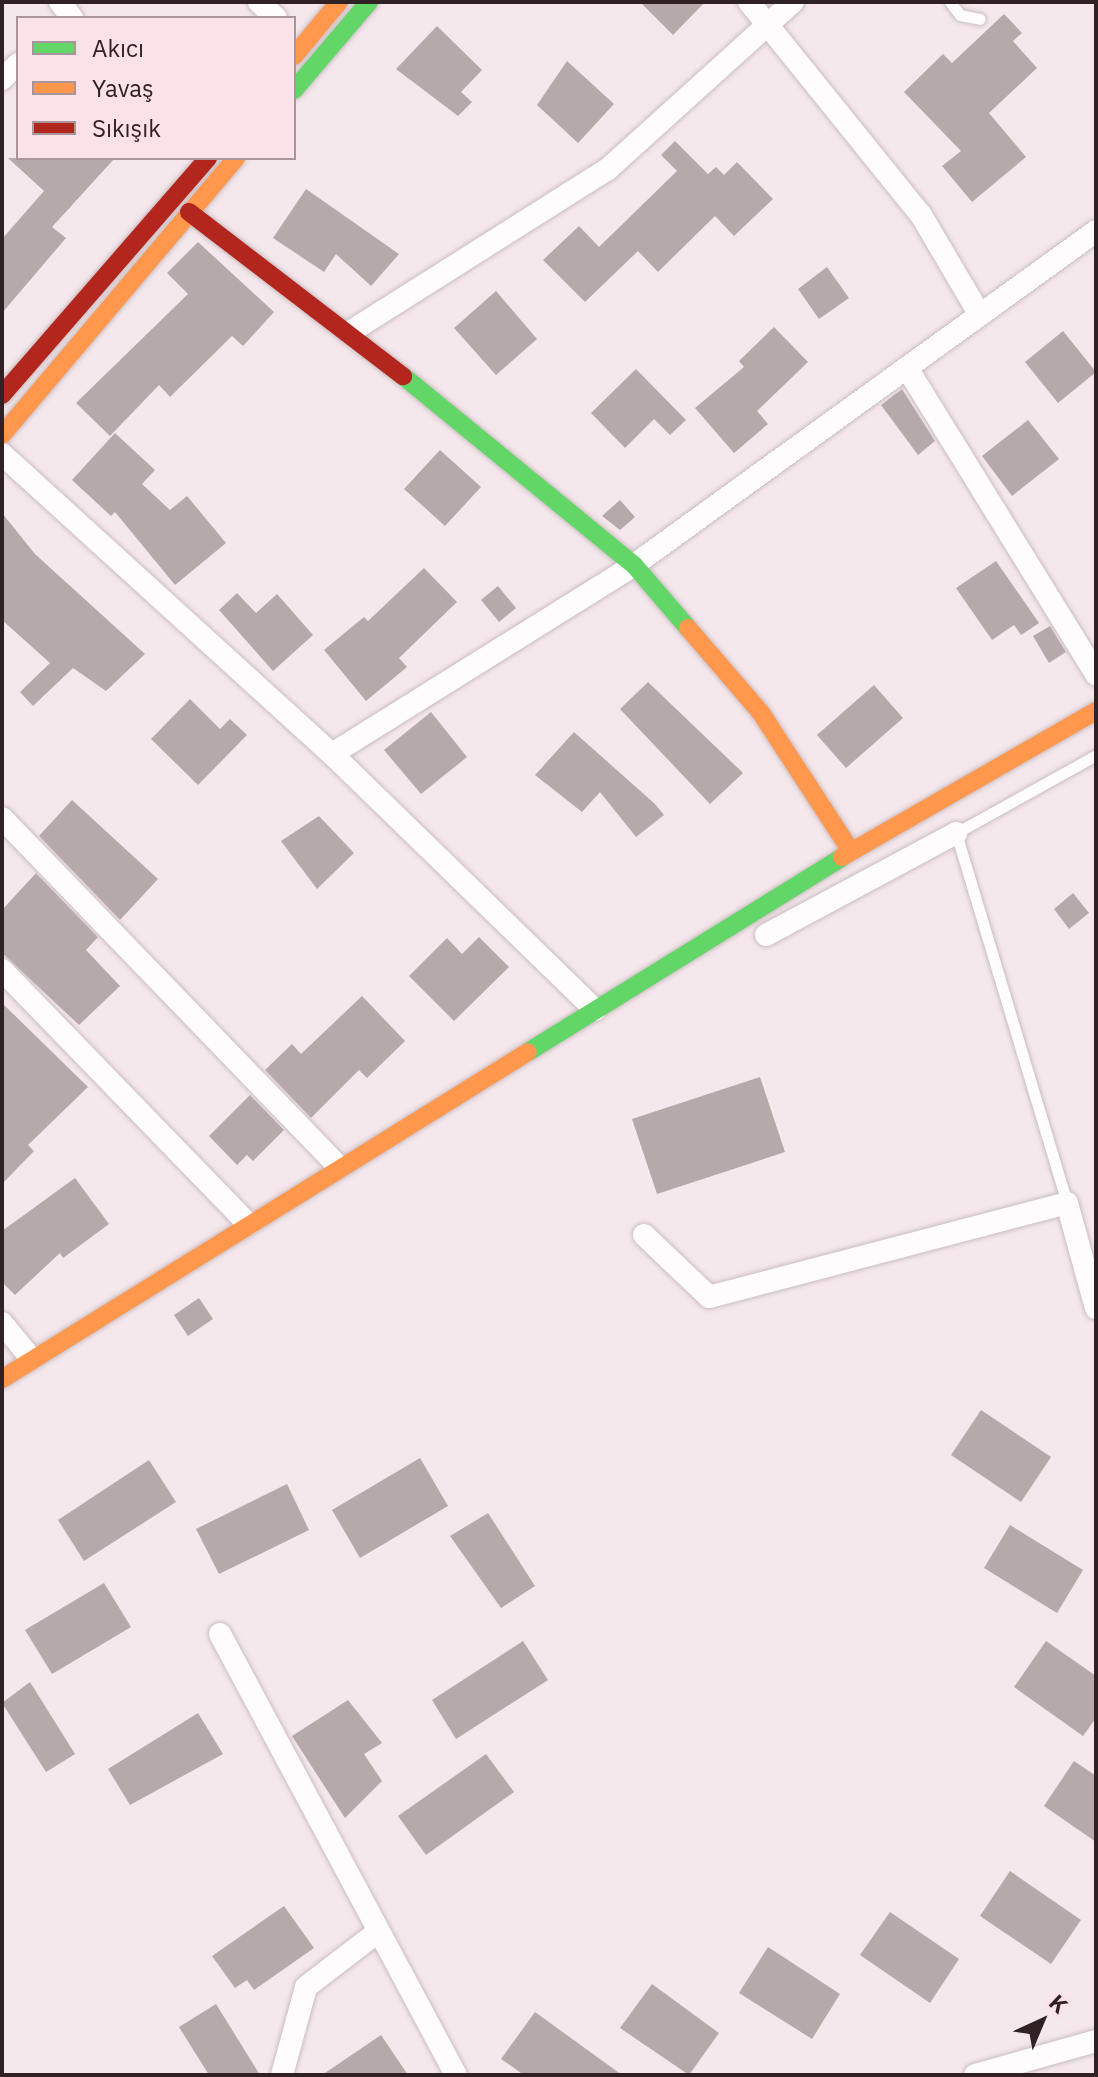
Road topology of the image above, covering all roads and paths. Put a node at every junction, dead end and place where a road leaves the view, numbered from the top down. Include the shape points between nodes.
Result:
1 (259, 2) edge
2 (339, 2) edge
3 (369, 2) edge
4 (749, 2) edge
5 (793, 2) edge
6 (950, 2) edge
7 (274, 16) edge
8 (980, 19) dead end
9 (774, 24) junction
10 (297, 46) edge
11 (296, 88) edge
12 (206, 160) edge
13 (234, 160) edge
14 (189, 212) junction
15 (1096, 231) edge
16 (980, 315) junction
17 (350, 332) junction
18 (907, 368) junction
19 (2, 395) edge
20 (2, 435) edge
21 (2, 454) edge
22 (634, 565) junction
23 (1096, 674) edge
24 (1096, 711) edge
25 (332, 754) junction
26 (1096, 755) edge
27 (2, 818) edge
28 (956, 833) junction
29 (851, 851) junction
30 (766, 935) dead end
31 (2, 970) edge
32 (595, 1010) junction
33 (339, 1167) junction
34 (1067, 1203) junction
35 (248, 1224) junction
36 (644, 1235) dead end
37 (1096, 1308) edge
38 (2, 1323) edge
39 (31, 1358) junction
40 (2, 1379) edge
41 (220, 1634) dead end
42 (375, 1934) junction
43 (1096, 2041) edge
44 (282, 2075) edge
45 (456, 2075) edge
46 (975, 2075) edge

1 - 7 street
2 - 10 street
3 - 11 street
4 - 9 street
5 - 9 street
6 - 8 lane via 960,15
9 - 16 street via 921,215
9 - 17 street via 608,169
12 - 19 street
13 - 14 street
14 - 17 street
14 - 20 street
15 - 16 street
16 - 18 street
17 - 22 street
18 - 22 street
18 - 23 street
21 - 25 street
22 - 25 street
22 - 29 street via 761,713
24 - 29 street
25 - 32 street
26 - 28 lane
27 - 33 street
28 - 30 street
28 - 34 lane
29 - 32 street
31 - 35 street
32 - 33 street
33 - 35 street
34 - 36 street via 709,1297
34 - 37 street
35 - 39 street
38 - 39 street
39 - 40 street
41 - 42 street
42 - 44 street via 306,1987
42 - 45 street
43 - 46 street

